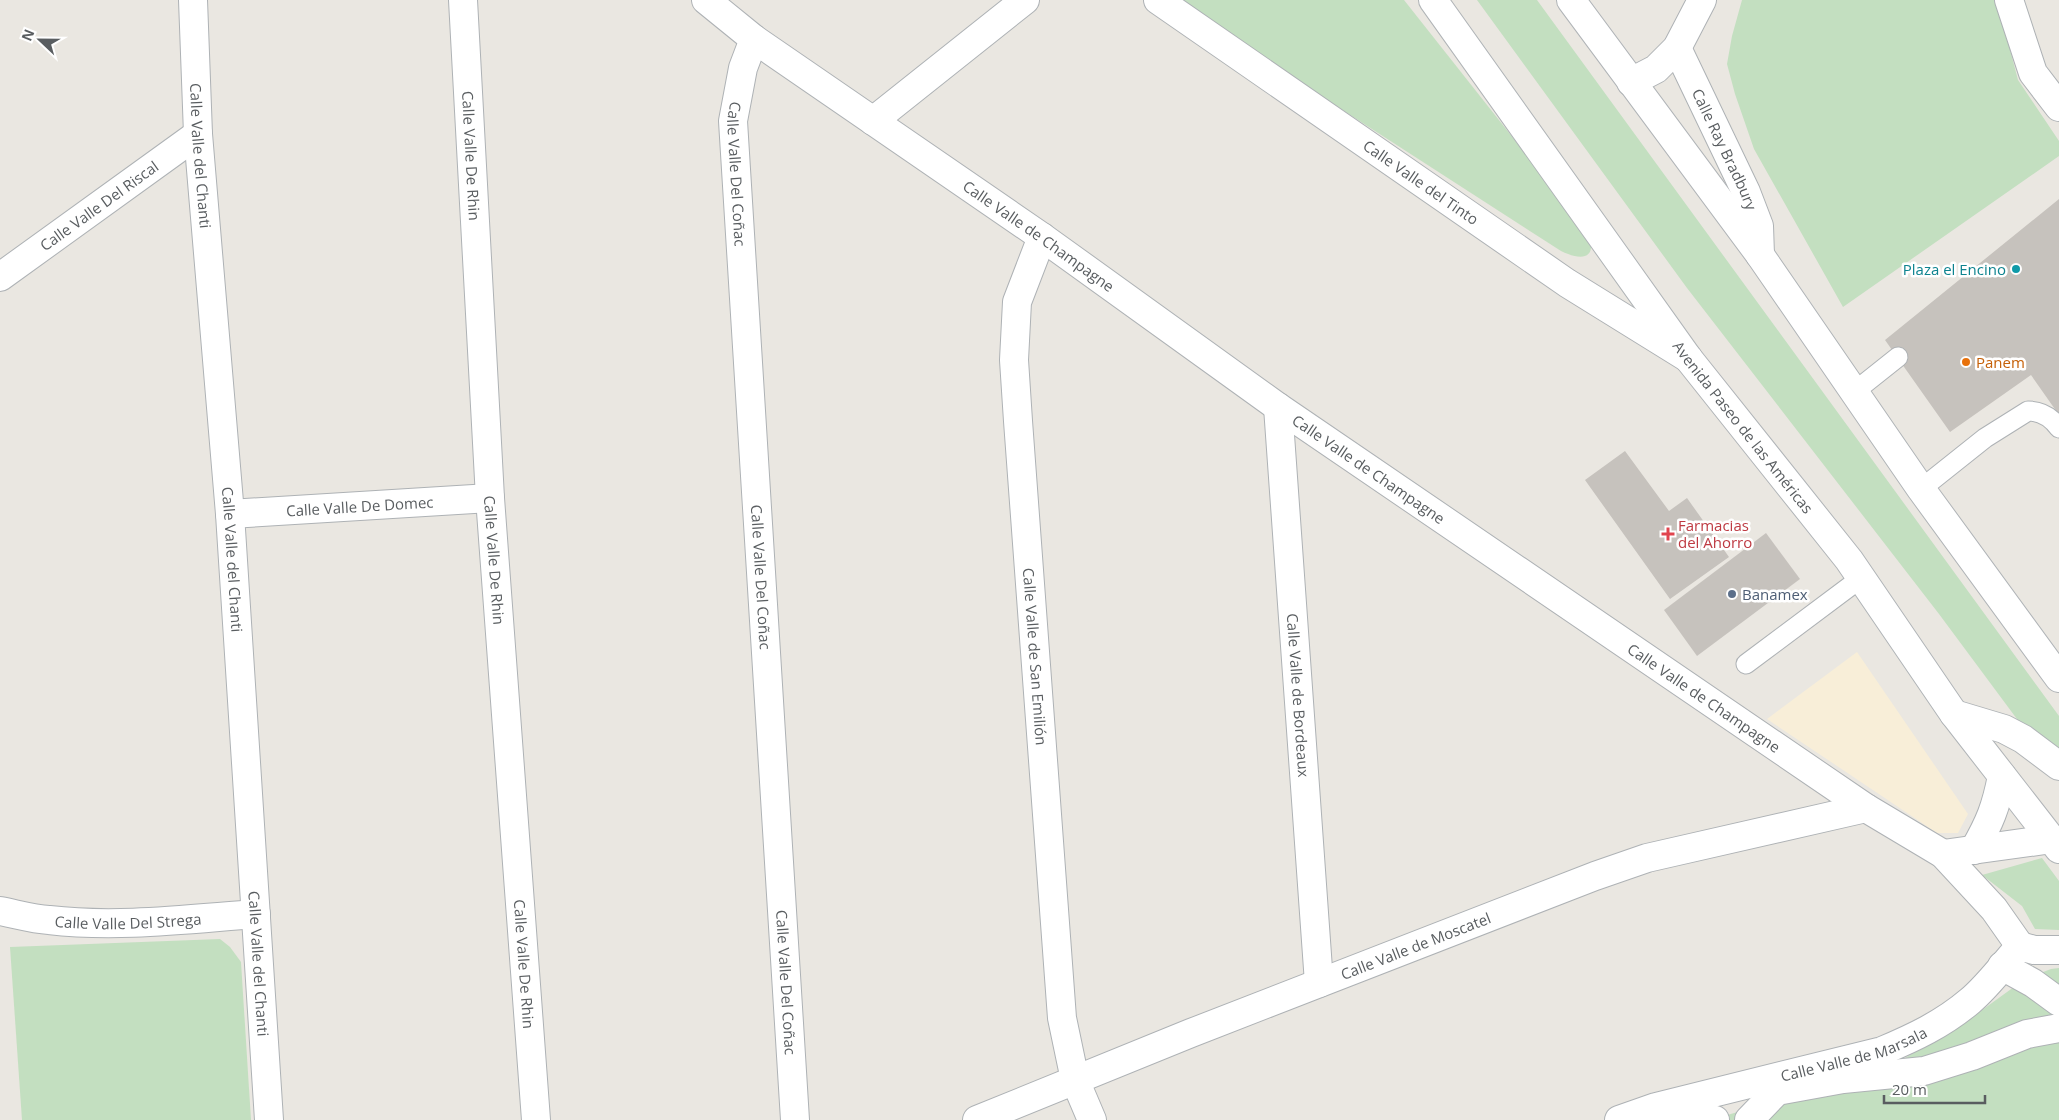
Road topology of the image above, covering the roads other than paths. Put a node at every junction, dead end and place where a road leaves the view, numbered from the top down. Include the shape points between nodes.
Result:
1 (193, 0) edge
2 (463, 0) edge
3 (706, 0) edge
4 (1025, 0) edge
5 (1158, 0) edge
6 (1433, 0) edge
7 (1571, 0) edge
8 (1702, 0) edge
9 (2009, 0) edge
10 (754, 39) junction
11 (1677, 48) junction
12 (1631, 82) junction
13 (2059, 107) edge
14 (873, 121) junction
15 (198, 134) junction
16 (1042, 237) junction
17 (1760, 255) junction
18 (0, 276) edge
19 (1898, 357) dead end
20 (1688, 358) junction
21 (1854, 392) junction
22 (1278, 407) junction
23 (2059, 428) edge
24 (1921, 489) junction
25 (490, 498) junction
26 (230, 514) junction
27 (1861, 578) junction
28 (1746, 664) dead end
29 (2059, 678) edge
30 (1954, 714) junction
31 (2059, 766) edge
32 (2002, 776) junction
33 (1866, 808) junction
34 (2057, 842) edge
35 (1974, 850) junction
36 (1943, 854) junction
37 (0, 911) edge
38 (256, 914) junction
39 (2059, 950) edge
40 (2011, 956) junction
41 (1319, 983) junction
42 (2059, 1002) edge
43 (2059, 1028) edge
44 (1076, 1080) junction
45 (270, 1120) edge
46 (536, 1120) edge
47 (795, 1120) edge
48 (977, 1120) edge
49 (1092, 1120) edge
50 (1619, 1120) edge
51 (1672, 1120) edge
52 (1715, 1120) edge
53 (1749, 1120) edge

1 - 15 street, Calle Valle del Chanti
2 - 25 street, Calle Valle De Rhin
3 - 10 street, Calle Valle de Champagne
4 - 14 street
5 - 20 street, Calle Valle del Tinto via 1567,283
6 - 20 street, Avenida Paseo de las Américas
7 - 12 street
8 - 11 street
9 - 13 street via 2033,74
10 - 14 street, Calle Valle de Champagne
10 - 47 street, Calle Valle Del Coñac via 743,68 733,120
11 - 12 street via 1656,69
11 - 17 street, Calle Ray Bradbury via 1746,192 1758,226
12 - 17 street
14 - 16 street, Calle Valle de Champagne
15 - 18 street, Calle Valle Del Riscal
15 - 26 street, Calle Valle del Chanti
16 - 22 street, Calle Valle de Champagne
16 - 44 street, Calle Valle de San Emilión via 1017,302 1014,360 1062,1018
17 - 21 street
19 - 21 lane
20 - 27 street, Avenida Paseo de las Américas
21 - 24 street
22 - 33 street, Calle Valle de Champagne
22 - 41 street, Calle Valle de Bordeaux
23 - 24 lane via 2045,415 2028,411 1985,438
24 - 29 street
25 - 26 street, Calle Valle De Domec
25 - 46 street, Calle Valle De Rhin
26 - 38 street, Calle Valle del Chanti
27 - 28 lane
27 - 30 street, Avenida Paseo de las Américas
30 - 31 street via 2004,728
30 - 32 street, Avenida Paseo de las Américas
32 - 34 street, Avenida Paseo de las Américas
32 - 35 street via 1997,805
33 - 36 street, Calle Valle de Champagne
33 - 41 street, Calle Valle de Moscatel via 1647,858
34 - 35 street
35 - 36 street
36 - 40 street, Calle Valle de Champagne via 1994,909
37 - 38 street, Calle Valle Del Strega via 48,920 100,923
38 - 45 street, Calle Valle del Chanti
39 - 40 street via 2034,950
40 - 42 street via 2033,983
40 - 50 street, Calle Valle de Marsala via 1971,1000 1911,1039 1882,1051 1656,1107
41 - 44 street, Calle Valle de Moscatel
43 - 53 street via 2027,1034 1924,1071 1843,1079 1778,1091
44 - 48 street, Calle Valle de Moscatel
44 - 49 street, Calle Valle de San Emilión
51 - 52 street via 1694,1114

